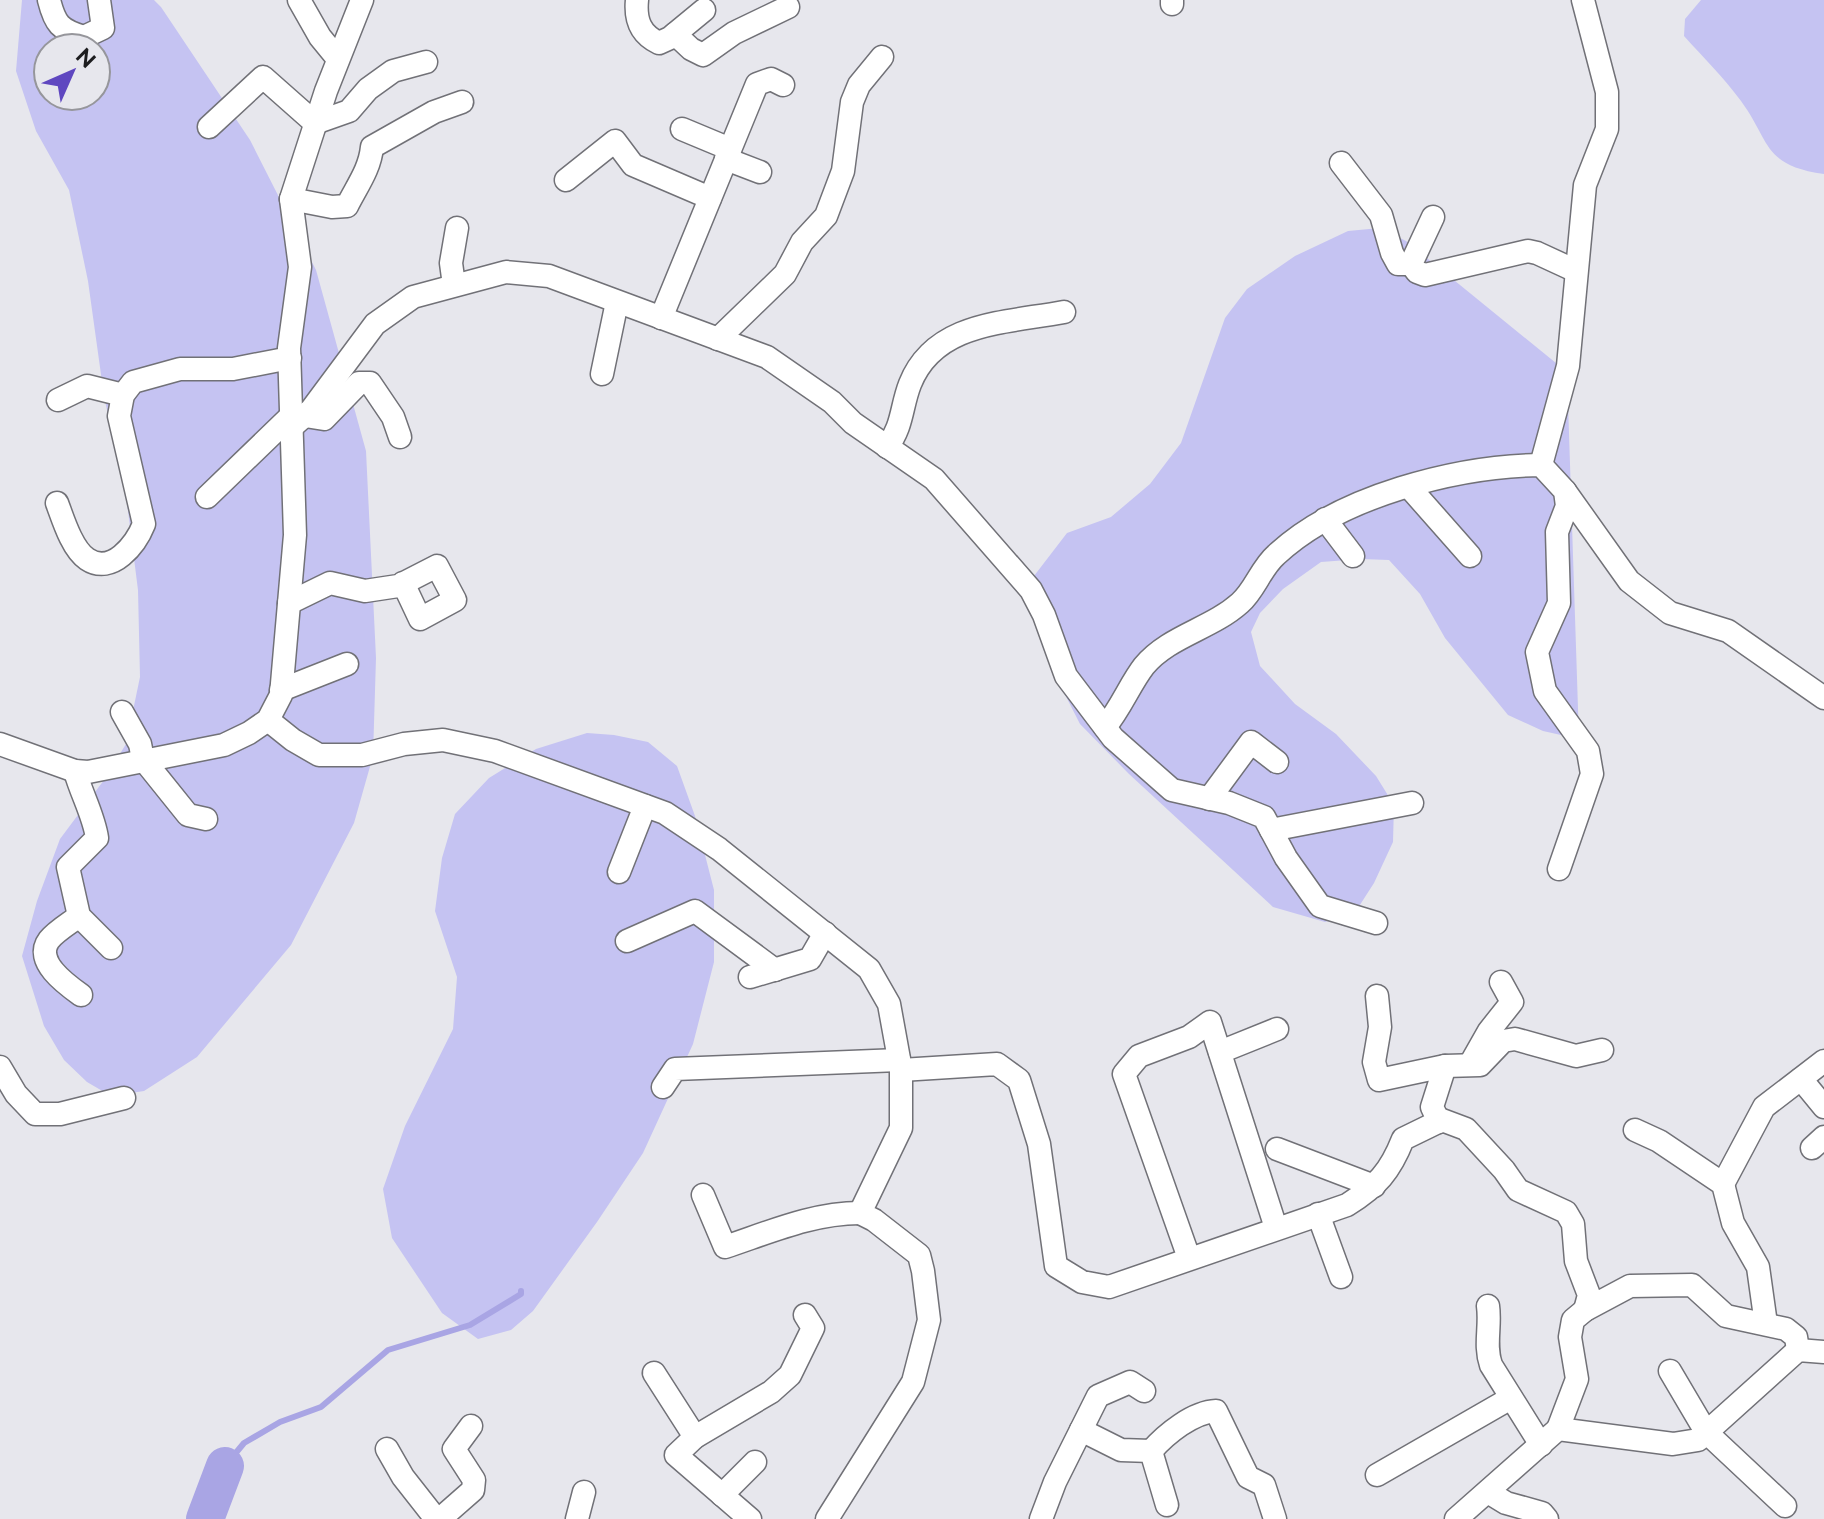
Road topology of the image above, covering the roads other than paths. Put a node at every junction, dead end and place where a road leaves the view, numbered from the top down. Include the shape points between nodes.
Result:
1 (49, 0) edge
2 (99, 0) edge
3 (299, 0) edge
4 (362, 0) edge
5 (637, 0) edge
6 (1583, 0) edge
7 (788, 7) dead end
8 (704, 10) dead end
9 (675, 34) junction
10 (882, 57) dead end
11 (338, 59) junction
12 (426, 62) dead end
13 (783, 85) dead end
14 (462, 102) dead end
15 (315, 123) junction
16 (209, 127) dead end
17 (682, 129) dead end
18 (728, 154) junction
19 (1341, 163) dead end
20 (760, 172) dead end
21 (566, 180) dead end
22 (710, 198) junction
23 (291, 199) junction
24 (1433, 217) dead end
25 (457, 228) dead end
26 (1411, 264) junction
27 (1576, 271) junction
28 (454, 285) junction
29 (617, 302) junction
30 (1064, 312) dead end
31 (661, 318) junction
32 (718, 339) junction
33 (290, 358) junction
34 (602, 374) dead end
35 (123, 395) junction
36 (58, 400) dead end
37 (297, 419) junction
38 (400, 437) dead end
39 (887, 447) junction
40 (1541, 465) junction
41 (1410, 488) junction
42 (1565, 491) junction
43 (207, 497) dead end
44 (57, 503) dead end
45 (1325, 519) junction
46 (1353, 556) dead end
47 (1470, 556) dead end
48 (403, 583) dead end
49 (289, 603) junction
50 (347, 664) dead end
51 (281, 690) junction
52 (1824, 698) edge
53 (122, 712) dead end
54 (268, 720) junction
55 (1105, 727) junction
56 (0, 744) edge
57 (143, 759) junction
58 (1277, 762) dead end
59 (75, 771) junction
60 (1209, 799) junction
61 (1412, 803) dead end
62 (645, 806) junction
63 (206, 819) dead end
64 (1271, 830) junction
65 (1559, 869) dead end
66 (619, 872) dead end
67 (79, 916) junction
68 (1376, 923) dead end
69 (825, 933) junction
70 (627, 941) dead end
71 (111, 948) dead end
72 (775, 970) junction
73 (750, 977) dead end
74 (1501, 982) dead end
75 (81, 995) dead end
76 (1377, 996) dead end
77 (1277, 1029) dead end
78 (1602, 1050) dead end
79 (1220, 1052) junction
80 (1824, 1061) edge
81 (900, 1065) junction
82 (1469, 1065) junction
83 (1445, 1066) junction
84 (0, 1067) edge
85 (1801, 1079) junction
86 (663, 1087) dead end
87 (124, 1098) dead end
88 (1824, 1107) edge
89 (1439, 1122) junction
90 (1635, 1130) dead end
91 (1277, 1149) dead end
92 (1723, 1184) junction
93 (1374, 1186) junction
94 (703, 1195) dead end
95 (860, 1213) junction
96 (1318, 1214) junction
97 (1276, 1228) junction
98 (1189, 1258) junction
99 (1341, 1277) dead end
100 (1488, 1306) dead end
101 (1585, 1310) junction
102 (805, 1315) dead end
103 (1766, 1324) junction
104 (1798, 1350) junction
105 (1824, 1352) edge
106 (1670, 1371) dead end
107 (654, 1373) dead end
108 (1144, 1391) dead end
109 (1511, 1398) junction
110 (471, 1426) dead end
111 (1558, 1429) junction
112 (1081, 1430) junction
113 (1706, 1432) junction
114 (695, 1437) junction
115 (1541, 1445) junction
116 (387, 1449) dead end
117 (1151, 1451) junction
118 (755, 1462) dead end
119 (1377, 1475) dead end
120 (584, 1492) dead end
121 (1488, 1492) junction
122 (722, 1495) junction
123 (1167, 1505) dead end
124 (1785, 1506) dead end
125 (438, 1519) edge
126 (577, 1519) edge
127 (750, 1519) edge
128 (827, 1519) edge
129 (1041, 1519) edge
130 (1275, 1519) edge
131 (1456, 1519) edge
132 (1547, 1519) edge

1 - 2 street via 54,20 84,37 103,28
3 - 11 street
4 - 11 street
5 - 9 street via 639,25 648,38 659,43
6 - 27 street via 1607,92 1607,129 1585,185
7 - 9 street via 703,55
8 - 9 street
10 - 32 street via 852,102 843,171 826,216 802,242 785,274
11 - 15 street
12 - 15 street via 393,71 349,111
13 - 18 street via 771,79 757,84
14 - 23 street via 372,147 370,166 347,206
15 - 16 street via 263,77
15 - 23 street
17 - 18 street
18 - 20 street
18 - 22 street
19 - 26 street via 1381,215 1398,264
21 - 22 street via 615,141 633,165
22 - 31 street
23 - 33 street via 300,267
24 - 26 street
25 - 28 street via 451,263
26 - 27 street via 1425,275 1528,251
27 - 40 street via 1568,366
28 - 29 street via 506,272 549,276
28 - 37 street via 413,297 375,324
29 - 31 street
29 - 34 street
30 - 39 street via 946,338 927,354 910,384 897,433
31 - 32 street
32 - 39 street via 767,357
33 - 35 street via 233,369 180,369 133,382
33 - 37 street
35 - 36 street via 87,386
35 - 44 street via 119,416 144,524 137,540 120,558 103,564 86,559 67,532
37 - 38 street via 324,419 359,383 370,383
37 - 43 street
37 - 49 street
39 - 55 street via 934,479 1031,590 1066,676
40 - 41 street via 1458,473
40 - 42 street
41 - 45 street
41 - 47 street
42 - 52 street via 1629,581 1670,613 1728,631
42 - 65 street via 1567,506 1557,532 1559,603 1537,652 1545,691 1588,751 1592,774
45 - 46 street
45 - 55 street via 1274,556 1248,596 1223,618 1174,641 1144,666
48 - 49 street via 365,591 330,583
49 - 51 street
50 - 51 street
51 - 54 street
53 - 57 street
54 - 57 street via 224,745
54 - 62 street via 319,755 362,755 443,740 495,751
55 - 60 street via 1172,790
56 - 59 street
57 - 59 street
57 - 63 street via 188,815
58 - 60 street via 1251,742
59 - 67 street via 97,838 68,867
60 - 64 street via 1264,817
61 - 64 street
62 - 66 street
62 - 69 street via 719,849
64 - 68 street via 1320,906
67 - 71 street
67 - 75 street via 47,942 45,954 52,970
69 - 72 street via 810,959
69 - 81 street via 869,969 883,993
70 - 72 street via 695,911
72 - 73 street
74 - 82 street via 1512,1002
76 - 83 street via 1380,1027 1374,1062 1379,1080
77 - 79 street
78 - 82 street via 1576,1056 1515,1039 1503,1041 1480,1065
79 - 97 street
79 - 98 street via 1210,1022 1189,1037 1139,1056 1124,1074
80 - 85 street
81 - 86 street via 675,1069
81 - 95 street via 901,1128
81 - 98 street via 997,1064 1019,1080 1039,1144 1056,1266 1082,1282 1109,1287
82 - 83 street
83 - 89 street via 1432,1107
84 - 87 street via 35,1114 60,1114
85 - 88 street
85 - 92 street via 1764,1107
89 - 93 street via 1403,1139 1393,1164
89 - 101 street via 1466,1129 1518,1190 1566,1212 1589,1295
90 - 92 street
91 - 93 street
92 - 103 street via 1733,1223 1758,1267
93 - 96 street via 1347,1205
94 - 95 street via 725,1247 804,1220
95 - 128 street via 919,1255 929,1320 913,1382
96 - 97 street
96 - 99 street
97 - 98 street
100 - 109 street via 1486,1353
101 - 103 street via 1630,1286 1680,1283 1692,1285 1726,1316
101 - 111 street via 1573,1320 1570,1337 1577,1379
102 - 114 street via 813,1328 790,1375
103 - 104 street via 1796,1337
104 - 105 street
104 - 113 street
106 - 113 street
107 - 114 street
108 - 112 street via 1130,1382 1098,1396
109 - 115 street
109 - 119 street
110 - 125 street via 454,1449 474,1480 473,1490
111 - 113 street via 1673,1444 1698,1440
111 - 115 street
112 - 117 street via 1121,1450
112 - 129 street
113 - 124 street
114 - 122 street via 676,1455
115 - 121 street
116 - 125 street
117 - 123 street
117 - 130 street via 1164,1435 1216,1411 1248,1477 1264,1485
118 - 122 street
120 - 126 street
121 - 131 street
121 - 132 street
122 - 127 street

